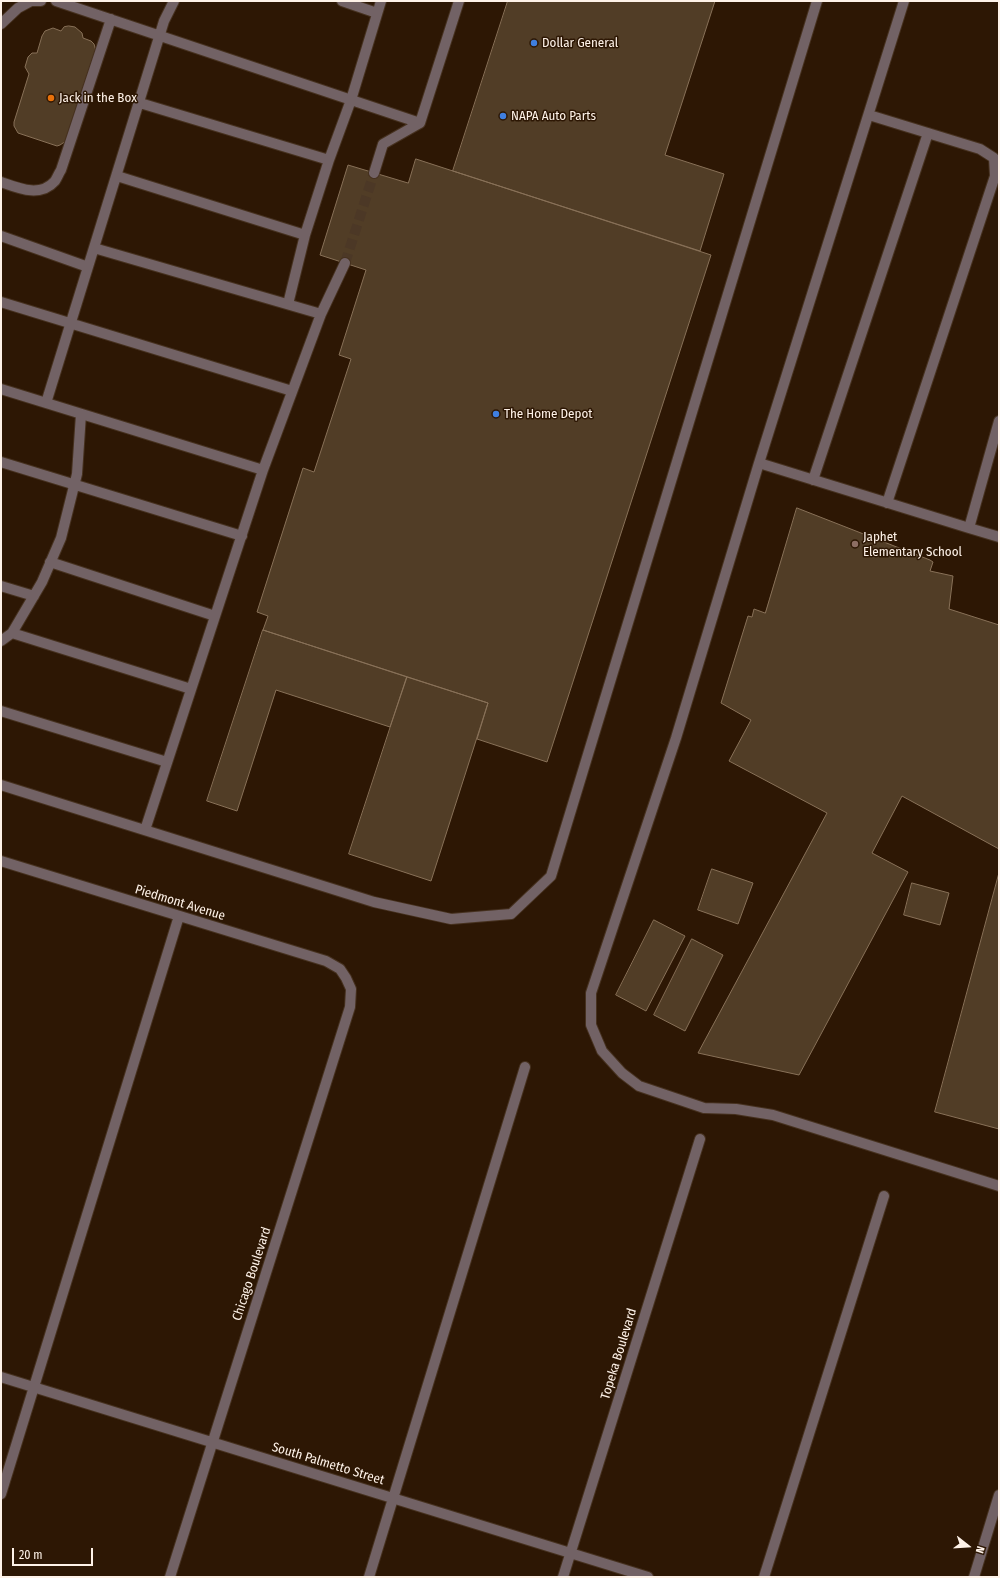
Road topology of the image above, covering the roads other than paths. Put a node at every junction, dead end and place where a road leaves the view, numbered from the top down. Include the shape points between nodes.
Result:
1 (41, 1) edge
2 (56, 1) edge
3 (174, 1) edge
4 (342, 1) edge
5 (381, 1) edge
6 (459, 1) edge
7 (817, 1) edge
8 (904, 1) edge
9 (377, 13) junction
10 (111, 19) junction
11 (1, 24) edge
12 (160, 35) junction
13 (351, 100) junction
14 (140, 102) junction
15 (869, 115) junction
16 (420, 123) junction
17 (928, 133) junction
18 (329, 160) junction
19 (374, 173) tunnel mouth
20 (117, 176) junction
21 (1, 182) edge
22 (305, 235) junction
23 (1, 236) edge
24 (94, 248) junction
25 (345, 263) tunnel mouth
26 (88, 267) junction
27 (1, 302) edge
28 (288, 304) junction
29 (321, 314) junction
30 (71, 324) junction
31 (1, 390) edge
32 (292, 391) junction
33 (46, 403) junction
34 (81, 414) junction
35 (999, 421) edge
36 (1, 462) edge
37 (759, 463) junction
38 (263, 470) junction
39 (814, 480) junction
40 (74, 485) junction
41 (887, 503) junction
42 (969, 528) junction
43 (242, 536) junction
44 (999, 537) edge
45 (50, 562) junction
46 (1, 586) edge
47 (34, 596) junction
48 (215, 616) junction
49 (12, 632) junction
50 (1, 642) edge
51 (191, 689) junction
52 (1, 711) edge
53 (167, 762) junction
54 (1, 785) edge
55 (145, 830) junction
56 (1, 861) edge
57 (179, 916) junction
58 (346, 978) joint
59 (525, 1067) dead end
60 (700, 1139) dead end
61 (999, 1186) edge
62 (884, 1196) dead end
63 (1, 1377) edge
64 (34, 1387) junction
65 (213, 1442) junction
66 (1, 1494) edge
67 (999, 1495) edge
68 (393, 1498) junction
69 (570, 1552) junction
70 (170, 1577) edge
71 (369, 1577) edge
72 (563, 1577) edge
73 (648, 1577) edge
74 (764, 1577) edge
75 (974, 1577) edge

1 - 11 street via 18,8
2 - 10 street
3 - 12 street
4 - 9 street
5 - 9 street
6 - 16 street
7 - 55 street via 552,876 511,914 450,919 374,902
8 - 15 street
9 - 13 street
10 - 12 street
10 - 21 street via 55,182 41,190 24,191
12 - 13 street
12 - 14 street
13 - 16 street
13 - 18 street
14 - 18 street
14 - 20 street
15 - 17 street
15 - 37 street
16 - 19 street via 383,144
17 - 39 street
17 - 41 street via 980,149 990,155 994,158 995,176
18 - 22 street
20 - 22 street
20 - 24 street
22 - 28 street
23 - 26 street
24 - 26 street
24 - 28 street
25 - 29 street
26 - 30 street
27 - 30 street
28 - 29 street
29 - 32 street
30 - 32 street
30 - 33 street
31 - 33 street
32 - 38 street
33 - 34 street
34 - 38 street
34 - 40 street
35 - 42 street
36 - 40 street
37 - 39 street
37 - 61 street via 676,738 591,993 591,1025 602,1051 622,1073 639,1086 704,1108 736,1109 773,1115
38 - 43 street
39 - 41 street
40 - 43 street
40 - 45 street via 61,538
41 - 42 street
42 - 44 street
43 - 48 street
45 - 47 street
45 - 48 street
46 - 47 street
47 - 49 street
48 - 51 street
49 - 50 street
49 - 51 street
51 - 53 street
52 - 53 street
53 - 55 street
54 - 55 street
56 - 57 street, Piedmont Avenue
57 - 58 street, Piedmont Avenue via 326,961 340,969
57 - 64 street
58 - 65 street, Chicago Boulevard via 351,989 350,1008
59 - 68 street
60 - 69 street, Topeka Boulevard
62 - 74 street
63 - 64 street, South Palmetto Street
64 - 65 street, South Palmetto Street
64 - 66 street
65 - 68 street, South Palmetto Street
65 - 70 street, Chicago Boulevard
67 - 75 street
68 - 69 street, South Palmetto Street
68 - 71 street
69 - 72 street, Topeka Boulevard
69 - 73 street, South Palmetto Street

